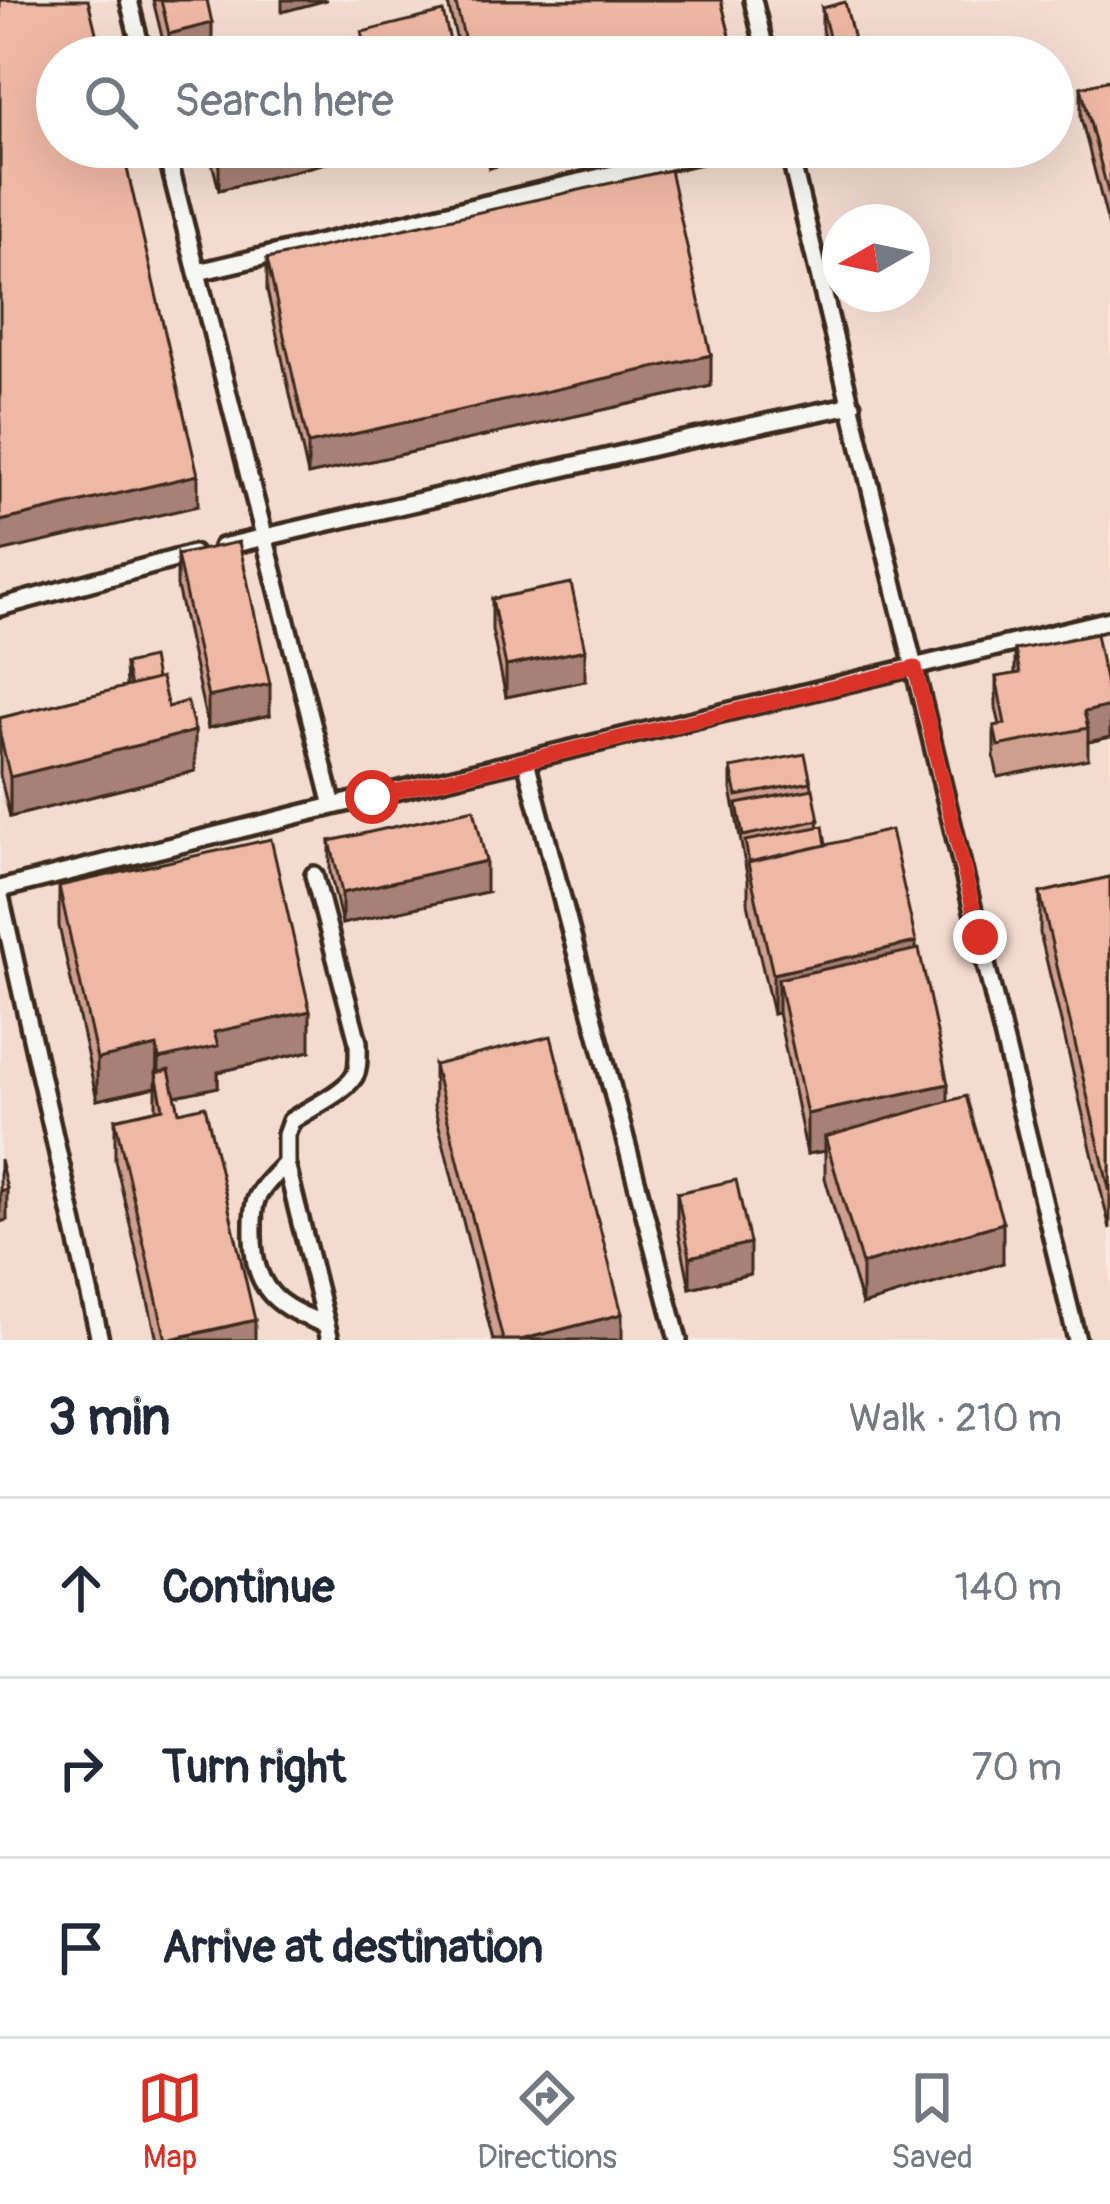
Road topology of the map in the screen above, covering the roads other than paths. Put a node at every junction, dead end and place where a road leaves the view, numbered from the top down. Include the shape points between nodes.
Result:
1 (129, 0) edge
2 (753, 0) edge
3 (138, 36) edge
4 (762, 36) edge
5 (171, 168) edge
6 (639, 168) edge
7 (793, 168) edge
8 (198, 272) junction
9 (852, 405) junction
10 (266, 535) junction
11 (0, 608) edge
12 (1110, 620) edge
13 (915, 668) junction
14 (526, 761) junction
15 (334, 806) junction
16 (314, 875) dead end
17 (0, 892) edge
18 (286, 1163) junction
19 (328, 1332) edge
20 (100, 1340) edge
21 (678, 1340) edge
22 (1077, 1340) edge

1 - 3 lane
2 - 4 lane
5 - 8 lane
6 - 8 lane
7 - 9 lane
8 - 10 lane
9 - 10 lane
9 - 13 lane
10 - 11 lane
10 - 15 lane
12 - 13 lane
13 - 14 lane
13 - 22 lane
14 - 15 lane
14 - 21 lane
15 - 17 lane
16 - 18 lane via 358,1042 357,1070 291,1121
17 - 20 lane
18 - 19 lane
18 - 19 lane via 256,1200 259,1277 294,1314

